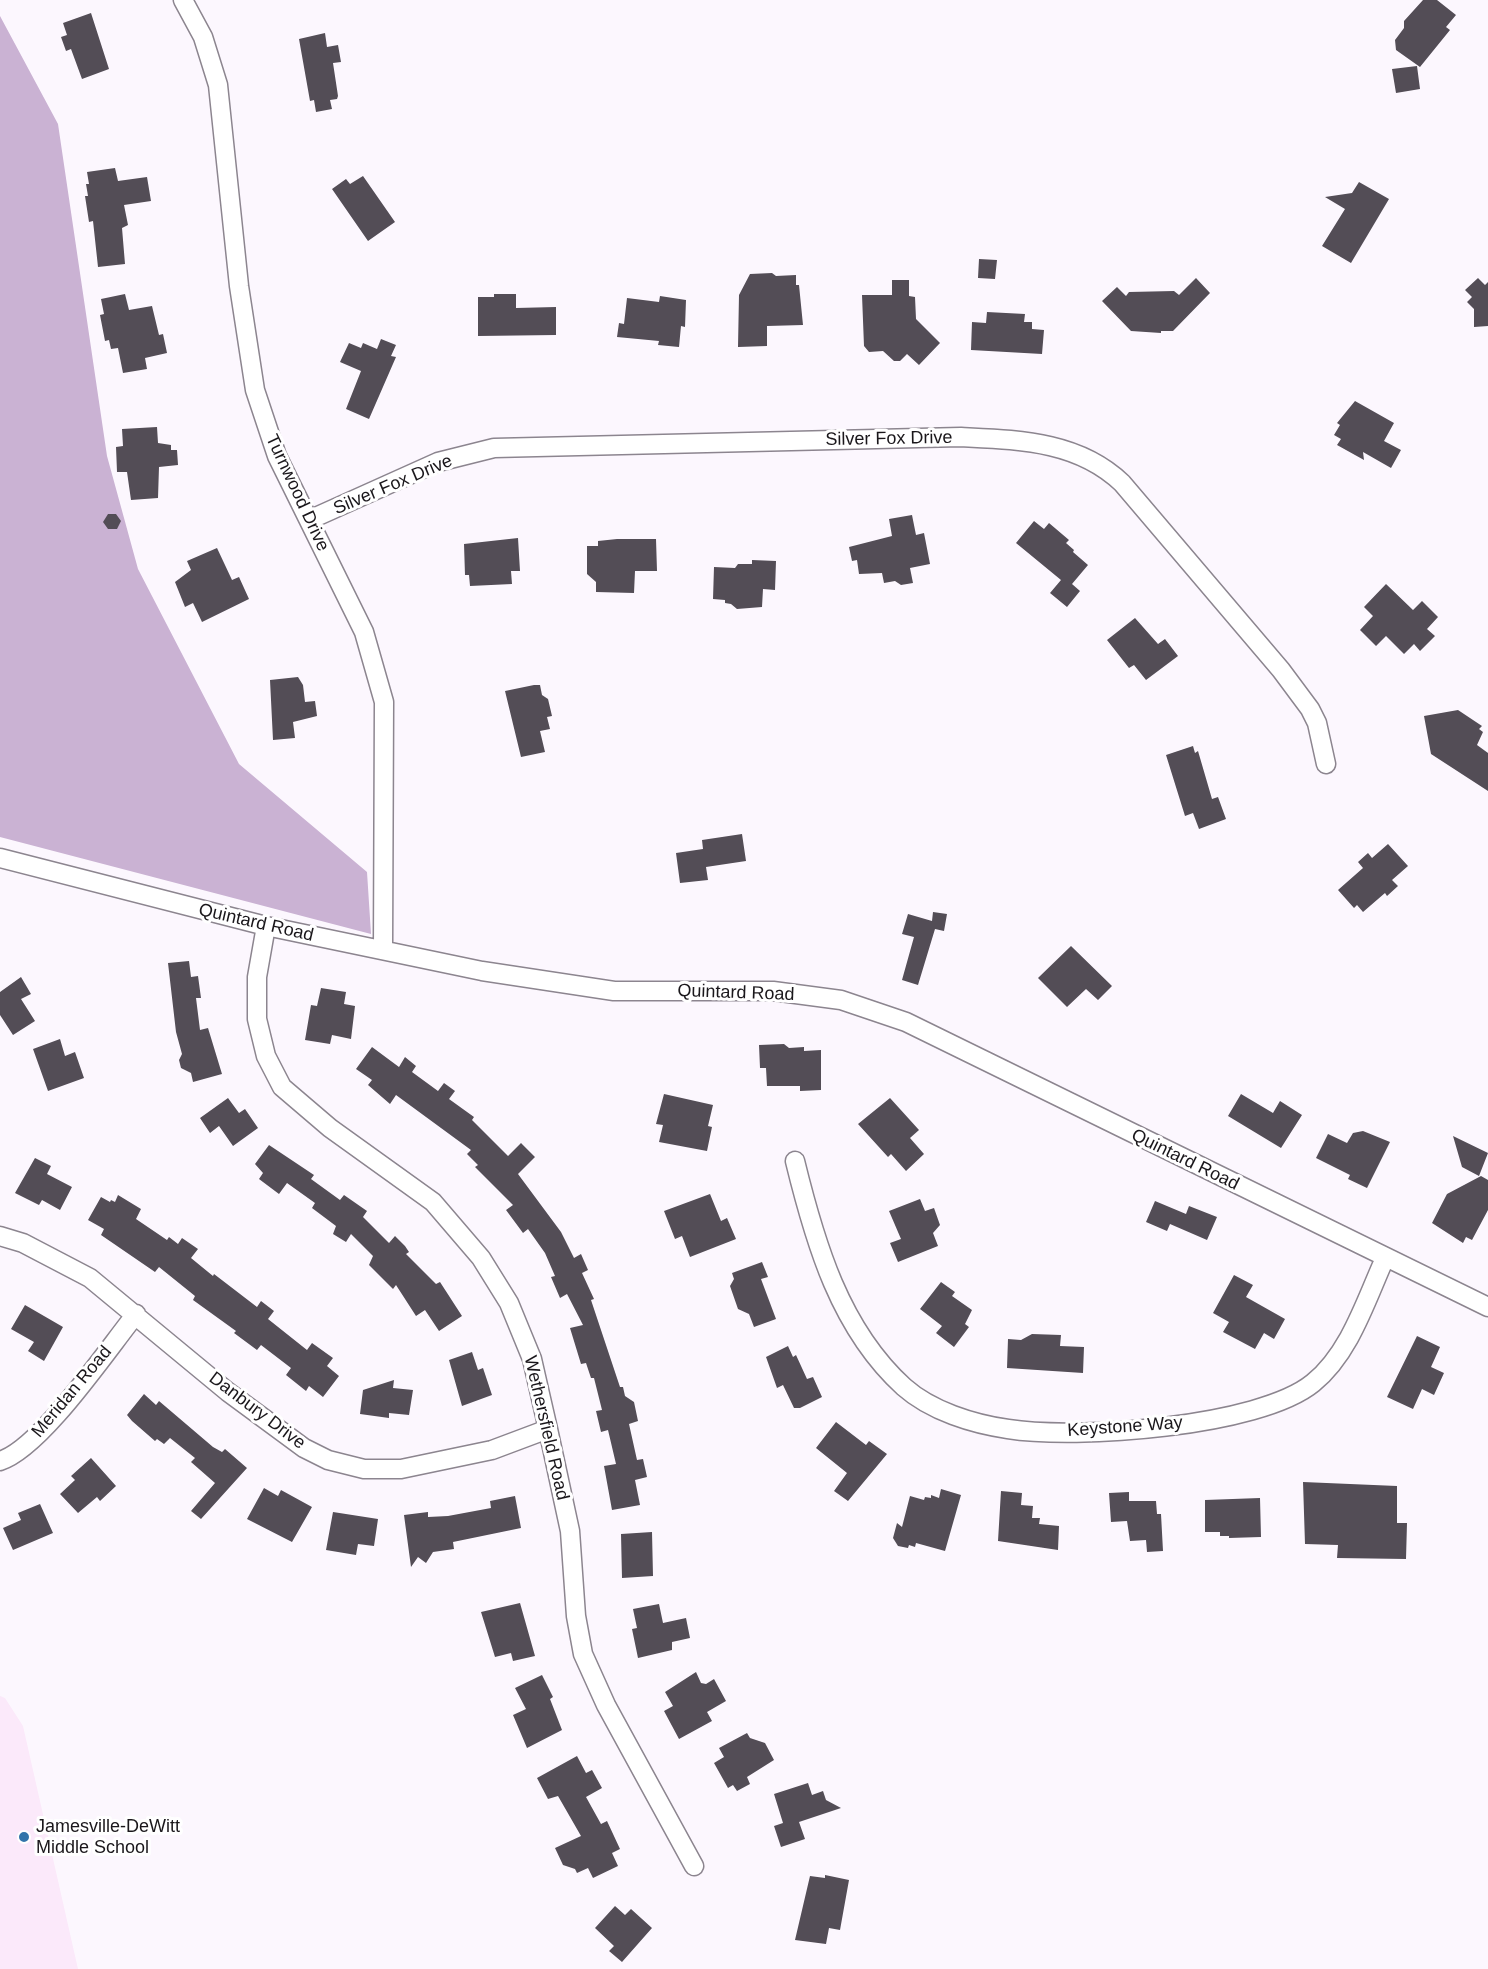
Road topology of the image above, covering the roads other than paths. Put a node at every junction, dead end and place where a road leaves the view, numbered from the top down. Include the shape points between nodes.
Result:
1 (183, 0) edge
2 (309, 520) junction
3 (1326, 764) dead end
4 (0, 858) edge
5 (266, 926) junction
6 (383, 950) junction
7 (795, 1161) dead end
8 (0, 1236) edge
9 (1385, 1258) junction
10 (1488, 1307) edge
11 (136, 1314) junction
12 (548, 1429) junction
13 (0, 1461) edge
14 (694, 1866) dead end

1 - 2 street, Turnwood Drive via 203,37 218,85 239,286 255,390 277,456
2 - 3 street, Silver Fox Drive via 438,462 494,448 961,437 1032,441 1074,452 1108,470 1122,483 1310,709
2 - 6 street, Turnwood Drive via 364,632 384,702
4 - 5 street, Quintard Road
5 - 6 street, Quintard Road
5 - 12 street, Wethersfield Road via 257,977 257,1020 266,1056 282,1087 330,1128 433,1202 481,1258 509,1303 532,1359
6 - 9 street, Quintard Road via 482,971 614,991 773,990 841,1000 906,1022
7 - 9 street, Keystone Way via 825,1263 850,1321 874,1357 905,1388 933,1406 978,1423 1009,1429 1083,1434 1147,1429 1214,1419 1278,1403 1313,1384 1333,1362 1353,1330
8 - 11 street, Danbury Drive via 23,1243 90,1278
9 - 10 street, Quintard Road
11 - 12 street, Danbury Drive via 228,1392 304,1448 328,1460 364,1469 401,1468 492,1450
11 - 13 street, Meridan Road via 42,1432 10,1458
12 - 14 street, Wethersfield Road via 570,1531 583,1654 606,1705

